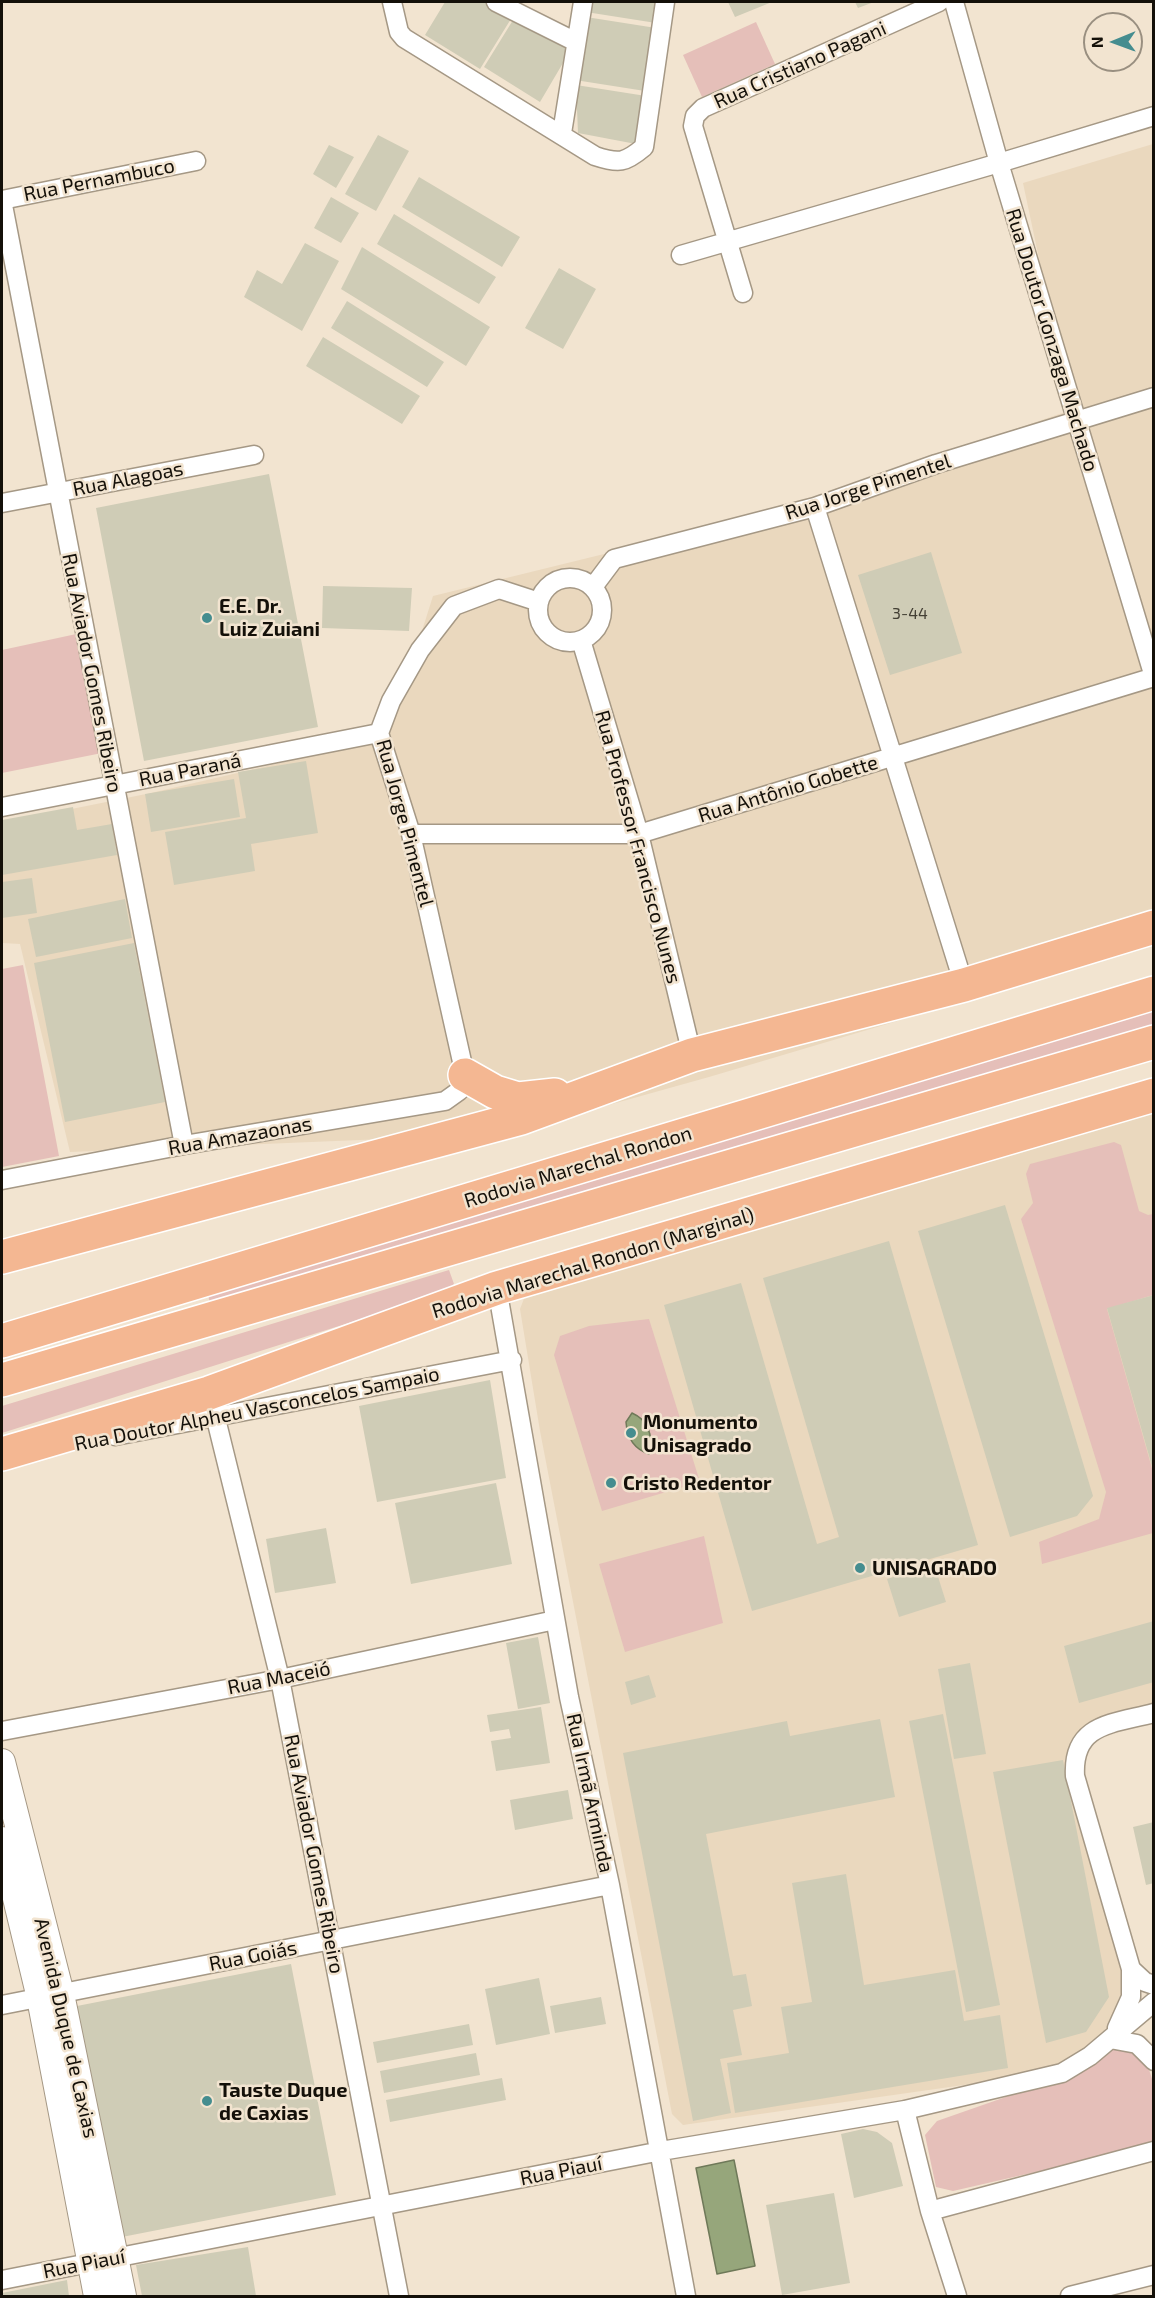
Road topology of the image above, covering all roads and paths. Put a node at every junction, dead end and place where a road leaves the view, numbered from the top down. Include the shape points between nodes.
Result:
1 (392, 2) edge
2 (496, 2) edge
3 (583, 2) edge
4 (665, 2) edge
5 (939, 2) edge
6 (954, 2) edge
7 (576, 42) junction
8 (1154, 116) edge
9 (562, 133) junction
10 (196, 160) dead end
11 (999, 163) junction
12 (2, 200) edge
13 (729, 240) junction
14 (681, 255) dead end
15 (743, 293) dead end
16 (1154, 397) edge
17 (1075, 421) junction
18 (254, 455) dead end
19 (57, 492) junction
20 (2, 502) edge
21 (815, 507) junction
22 (593, 587) junction
23 (539, 602) junction
24 (580, 640) junction
25 (1154, 677) edge
26 (379, 734) junction
27 (894, 758) junction
28 (113, 786) junction
29 (2, 807) edge
30 (411, 834) junction
31 (639, 834) junction
32 (1154, 927) edge
33 (964, 985) junction
34 (1154, 993) edge
35 (1154, 1042) edge
36 (692, 1055) junction
37 (465, 1075) junction
38 (596, 1092) junction
39 (1154, 1095) edge
40 (184, 1145) junction
41 (2, 1180) edge
42 (2, 1257) edge
43 (497, 1288) junction
44 (2, 1341) edge
45 (512, 1360) junction
46 (2, 1380) edge
47 (215, 1415) junction
48 (2, 1454) edge
49 (2, 1459) edge
50 (555, 1620) junction
51 (280, 1679) junction
52 (1154, 1713) edge
53 (2, 1731) edge
54 (2, 1762) edge
55 (2, 1840) edge
56 (610, 1885) junction
57 (331, 1940) junction
58 (1131, 1969) junction
59 (1154, 1985) edge
60 (51, 1996) junction
61 (1154, 2002) edge
62 (2, 2005) edge
63 (1110, 2039) junction
64 (1154, 2061) edge
65 (905, 2110) junction
66 (661, 2151) junction
67 (1154, 2151) edge
68 (382, 2207) junction
69 (930, 2211) junction
70 (116, 2258) junction
71 (91, 2263) junction
72 (1154, 2275) edge
73 (2, 2280) edge
74 (97, 2296) edge
75 (123, 2296) edge
76 (399, 2296) edge
77 (686, 2296) edge
78 (957, 2296) edge
79 (1070, 2296) edge

1 - 9 street via 404,38
2 - 7 street
3 - 7 street
4 - 9 street via 644,147 629,159 613,162 595,156
5 - 13 street, Rua Cristiano Pagani via 703,108 695,116 693,126
6 - 11 street, Rua Doutor Gonzaga Machado
7 - 9 street
8 - 11 street
10 - 12 street, Rua Pernambuco
11 - 13 street
11 - 17 street, Rua Doutor Gonzaga Machado
12 - 19 street, Rua Aviador Gomes Ribeiro
13 - 14 street
13 - 15 street
16 - 17 street, Rua Jorge Pimentel
17 - 21 street, Rua Jorge Pimentel
17 - 25 street, Rua Doutor Gonzaga Machado
18 - 19 street, Rua Alagoas
19 - 20 street, Rua Alagoas
19 - 28 street, Rua Aviador Gomes Ribeiro
21 - 22 street, Rua Jorge Pimentel via 614,560
21 - 27 street
22 - 23 street via 573,578 562,579 552,584
22 - 24 street via 601,601 602,615 594,633
23 - 24 street via 538,613 547,633 566,642
23 - 26 street, Rua Jorge Pimentel via 499,589 454,606 414,660 391,701
24 - 31 street, Rua Professor Francisco Nunes
25 - 27 street, Rua Antônio Gobette
26 - 28 street, Rua Paraná
26 - 30 street, Rua Jorge Pimentel
27 - 31 street, Rua Antônio Gobette
27 - 33 street
28 - 29 street, Rua Paraná
28 - 40 street, Rua Aviador Gomes Ribeiro
30 - 31 street, Rua Antônio Gobette
30 - 37 street, Rua Jorge Pimentel
31 - 36 street, Rua Professor Francisco Nunes
32 - 33 highway
33 - 36 highway
34 - 44 highway, Rodovia Marechal Rondon
35 - 46 highway, Rodovia Marechal Rondon
36 - 38 highway
37 - 38 highway via 495,1092 518,1099
37 - 40 street, Rua Amazaonas via 459,1092 445,1101
38 - 42 highway via 521,1118
39 - 43 highway, Rodovia Marechal Rondon (Marginal)
40 - 41 street, Rua Amazaonas
43 - 45 street, Rua Irmã Arminda
43 - 48 highway, Rodovia Marechal Rondon (Marginal) via 209,1394
45 - 47 street, Rua Doutor Alpheu Vasconcelos Sampaio
45 - 50 street, Rua Irmã Arminda
47 - 49 street, Rua Doutor Alpheu Vasconcelos Sampaio
47 - 51 street, Rua Aviador Gomes Ribeiro
50 - 51 street, Rua Maceió
50 - 56 street, Rua Irmã Arminda
51 - 53 street, Rua Maceió
51 - 57 street, Rua Aviador Gomes Ribeiro
52 - 58 street via 1092,1730 1078,1746 1074,1759 1074,1776
54 - 60 main road, Avenida Duque de Caxias
55 - 60 main road, Avenida Duque de Caxias
56 - 57 street, Rua Goiás
56 - 66 street, Rua Irmã Arminda
57 - 60 street, Rua Goiás
57 - 68 street, Rua Aviador Gomes Ribeiro
58 - 59 street via 1144,1982
58 - 63 street via 1131,1997
60 - 62 street, Rua Goiás
60 - 70 main road, Avenida Duque de Caxias
60 - 71 main road, Avenida Duque de Caxias
61 - 63 street, Rua Piauí
63 - 64 street via 1137,2044
63 - 65 street, Rua Piauí via 1062,2073
65 - 66 street, Rua Piauí
65 - 69 street
66 - 68 street, Rua Piauí
66 - 77 street, Rua Irmã Arminda
67 - 69 street
68 - 70 street, Rua Piauí
68 - 76 street, Rua Aviador Gomes Ribeiro
69 - 78 street
70 - 71 street, Rua Piauí
70 - 75 main road, Avenida Duque de Caxias
71 - 73 street, Rua Piauí
71 - 74 main road, Avenida Duque de Caxias
72 - 79 street

